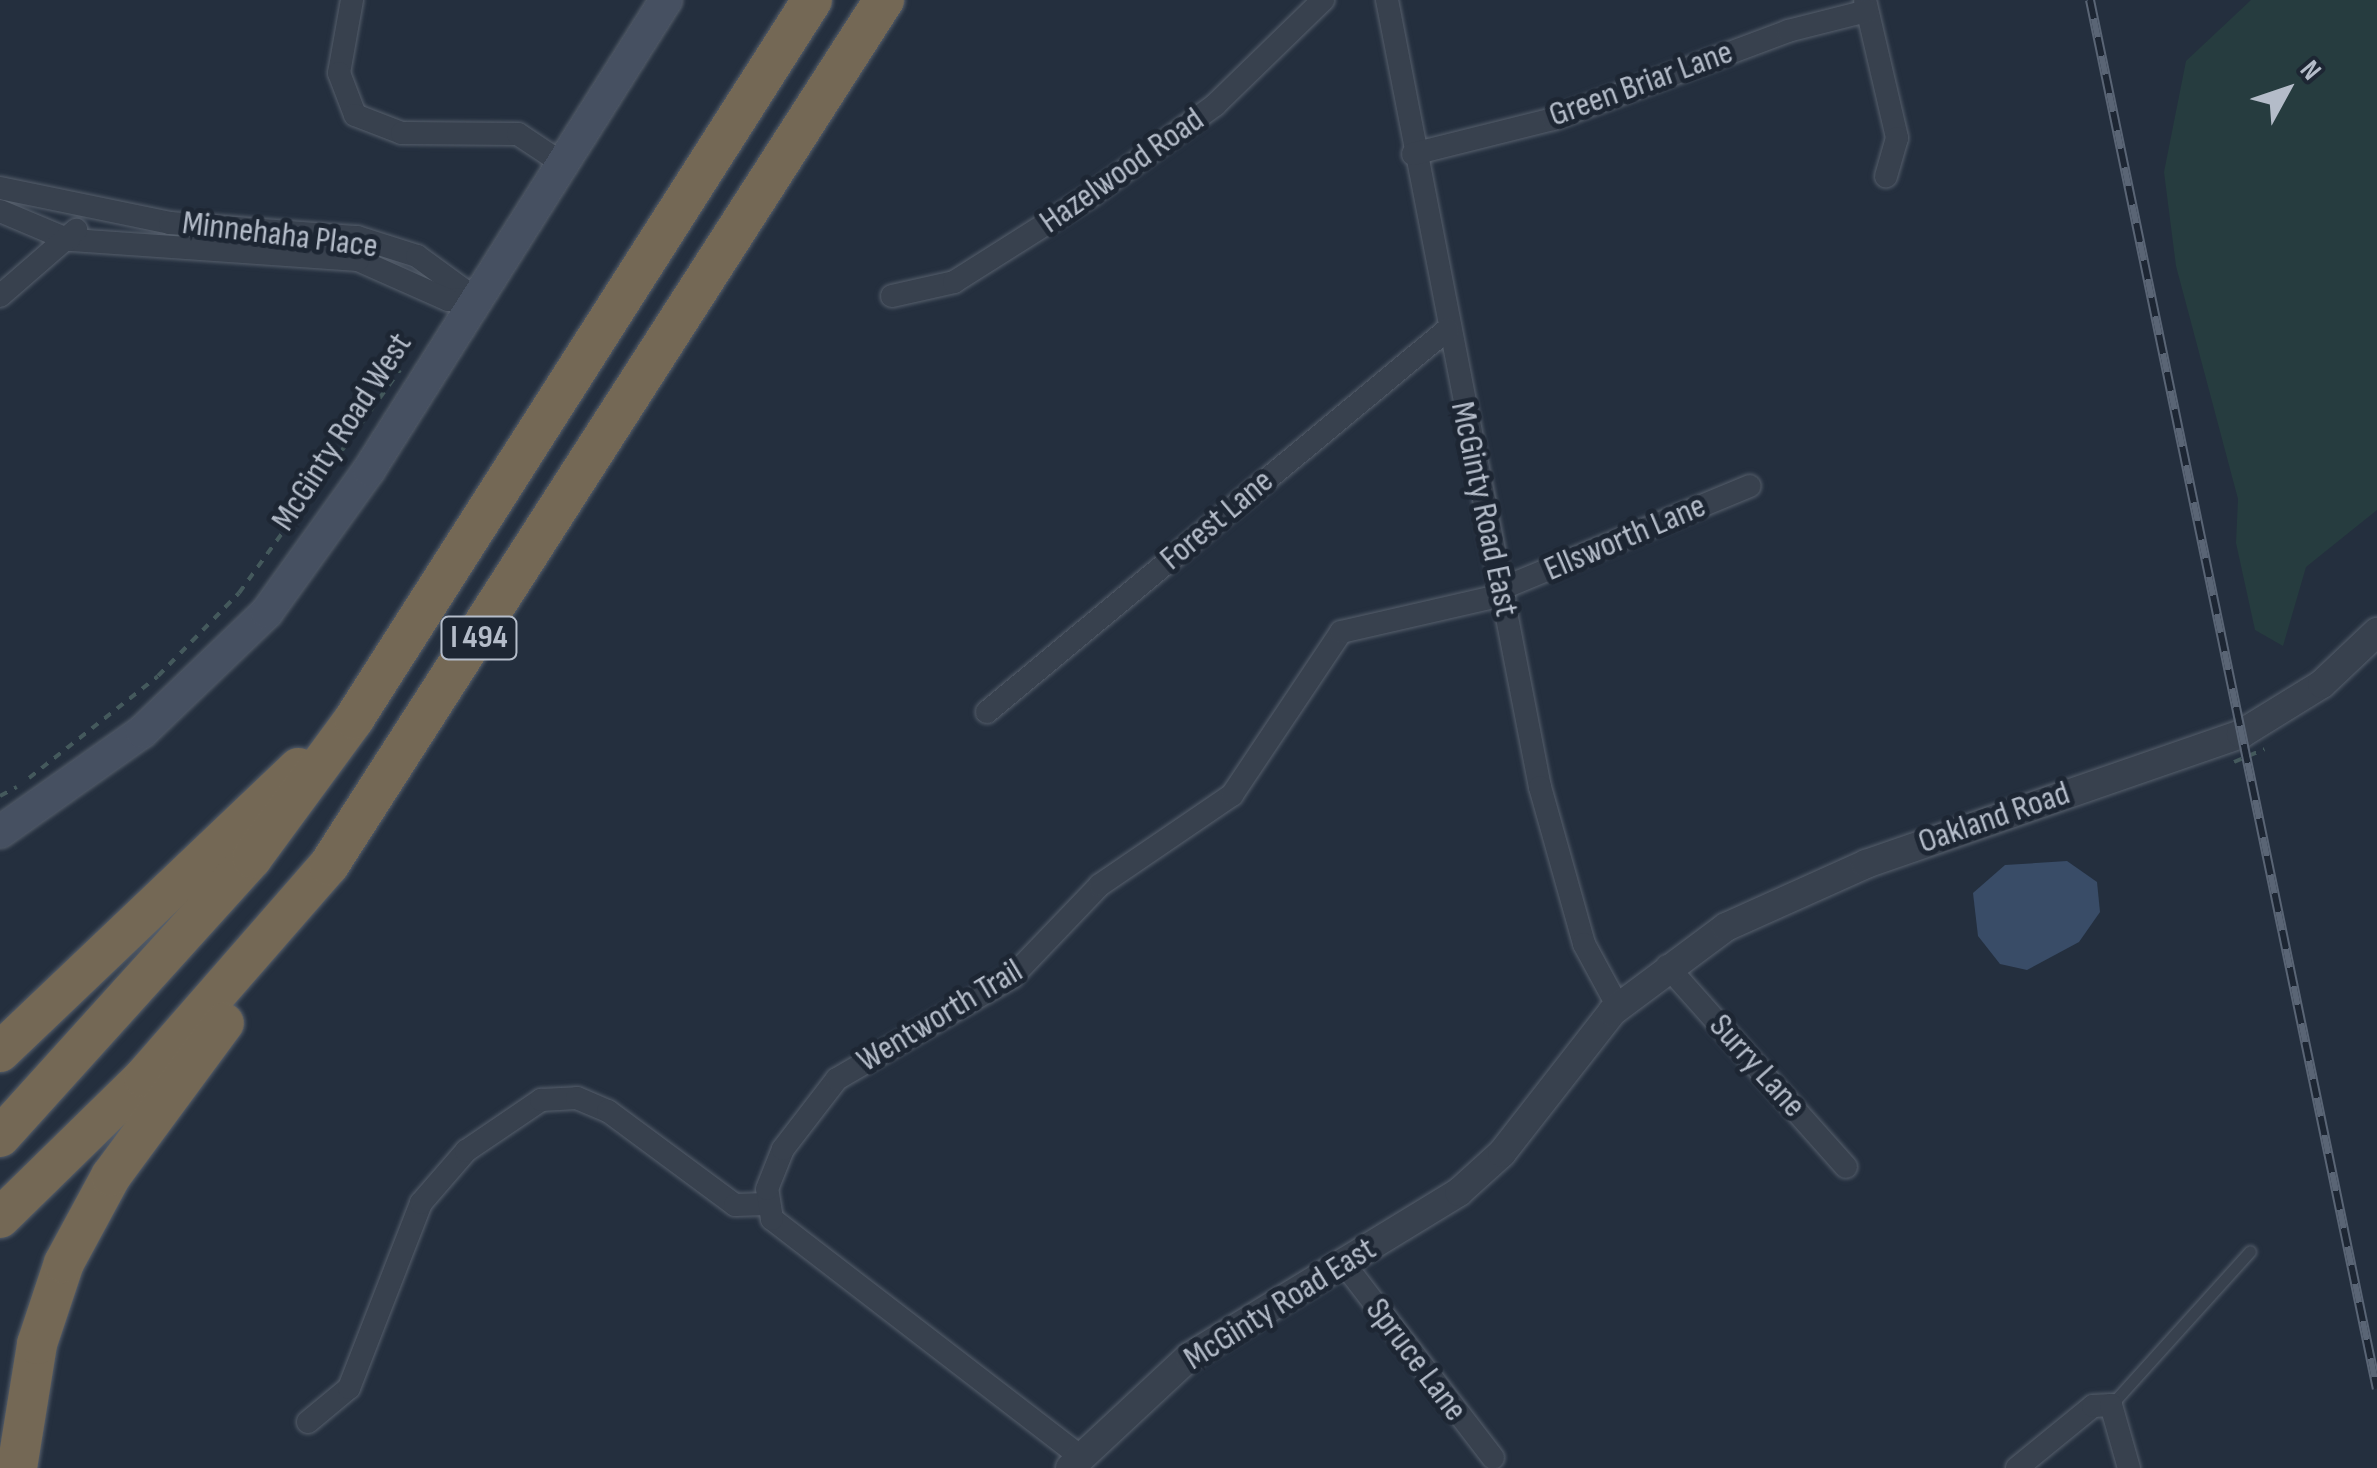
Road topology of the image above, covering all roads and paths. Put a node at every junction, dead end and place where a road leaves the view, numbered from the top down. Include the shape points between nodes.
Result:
1 (352, 0) edge
2 (666, 0) edge
3 (812, 0) edge
4 (884, 0) edge
5 (1324, 0) edge
6 (1386, 0) edge
7 (1866, 5) edge
8 (1413, 154) junction
9 (563, 164) junction
10 (1886, 176) dead end
11 (0, 188) edge
12 (0, 210) edge
13 (90, 211) junction
14 (70, 240) junction
15 (0, 296) edge
16 (892, 296) dead end
17 (476, 299) junction
18 (1448, 329) junction
19 (413, 359) dead end
20 (1750, 486) dead end
21 (1501, 592) junction
22 (2377, 632) edge
23 (987, 712) dead end
24 (354, 719) junction
25 (0, 796) edge
26 (0, 832) edge
27 (278, 930) junction
28 (1667, 966) junction
29 (1615, 1009) junction
30 (0, 1052) edge
31 (0, 1137) edge
32 (1846, 1167) dead end
33 (766, 1204) junction
34 (92, 1208) junction
35 (0, 1218) edge
36 (2250, 1250) dead end
37 (1342, 1261) junction
38 (2111, 1405) junction
39 (308, 1422) dead end
40 (1492, 1458) dead end
41 (1075, 1463) edge
42 (16, 1468) edge
43 (39, 1468) edge
44 (2017, 1468) edge
45 (2129, 1468) edge

1 - 9 street via 339,73 355,115 402,133 518,134
2 - 9 main road, McGinty Road West
3 - 24 highway, I 494
4 - 27 highway, I 494 via 410,747
5 - 16 street, Hazelwood Road via 1216,105 1066,213 954,282
6 - 8 street, McGinty Road East
7 - 8 street, Green Briar Lane via 1553,119
7 - 10 street via 1897,138
8 - 18 street, McGinty Road East
9 - 17 main road, McGinty Road West
11 - 13 street, Minnehaha Place
12 - 14 street, Minnehaha Place
13 - 14 street
13 - 17 street, Minnehaha Place via 357,236 417,256
14 - 15 street
14 - 17 street, Minnehaha Place via 358,260 448,300
17 - 26 main road, McGinty Road West via 267,612 142,732
18 - 21 street, McGinty Road East
18 - 23 street, Forest Lane
19 - 25 path via 239,593 158,676
20 - 21 street, Ellsworth Lane
21 - 29 street, McGinty Road East via 1540,787 1584,944
21 - 33 street, Wentworth Trail via 1341,632 1232,795 1100,885 1012,977 837,1079 784,1149
22 - 28 street, Oakland Road via 2322,684 2241,734 1866,864 1760,910
24 - 30 highway
24 - 31 highway, I 494 via 252,858
27 - 34 highway via 249,989
27 - 35 highway, I 494
28 - 29 street, Oakland Road
28 - 32 street, Surry Lane
29 - 37 street, McGinty Road East via 1502,1153 1458,1192
33 - 39 street via 735,1205 608,1110 577,1098 541,1100 466,1151 421,1203 349,1388
33 - 41 street via 782,1228
34 - 42 highway via 48,1303
34 - 43 highway via 62,1299
36 - 38 lane
37 - 40 street, Spruce Lane
37 - 41 street, McGinty Road East via 1189,1357
38 - 44 street via 2093,1406
38 - 45 street

